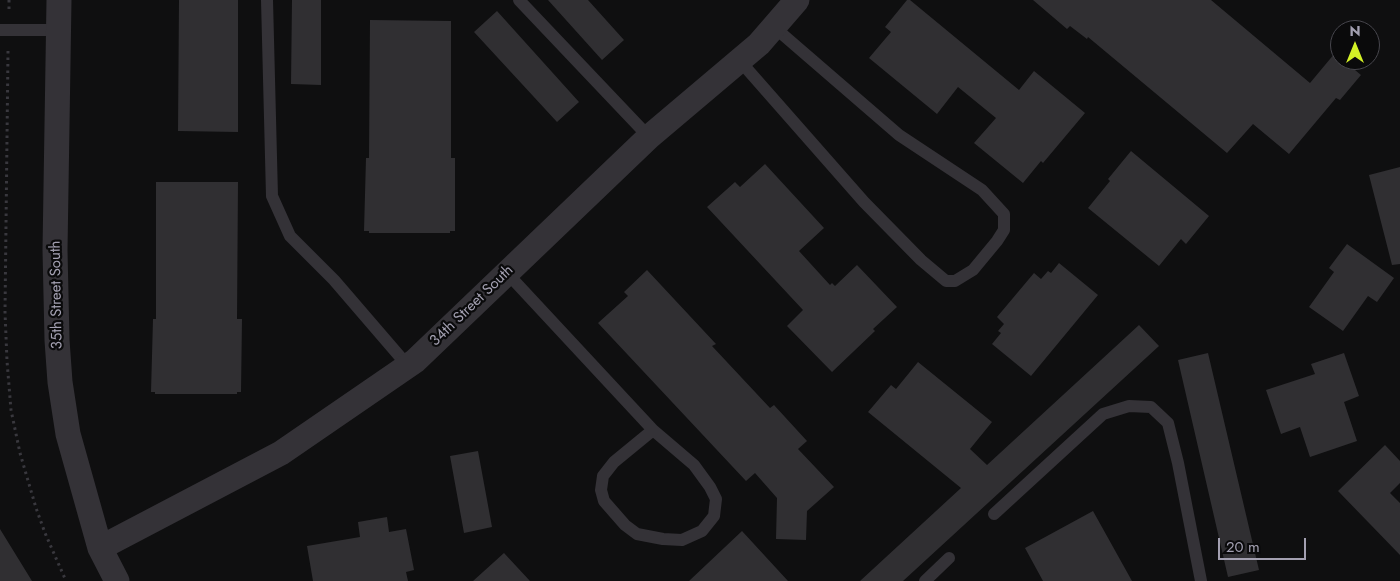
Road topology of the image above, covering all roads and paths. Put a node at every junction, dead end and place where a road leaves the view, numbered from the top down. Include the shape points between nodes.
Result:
1 (9, 0) edge
2 (59, 0) edge
3 (267, 0) edge
4 (519, 0) edge
5 (797, 0) edge
6 (774, 27) junction
7 (4, 30) edge
8 (60, 30) junction
9 (740, 61) junction
10 (649, 137) junction
11 (507, 273) junction
12 (408, 366) junction
13 (653, 430) junction
14 (994, 514) dead end
15 (100, 548) junction
16 (949, 558) dead end
17 (66, 581) edge
18 (117, 581) edge
19 (925, 581) edge
20 (1201, 581) edge

1 - 7 path
2 - 8 street, 35th Street South
3 - 12 lane via 272,196 290,236 334,280
4 - 10 lane
5 - 6 street, 34th Street South
6 - 9 street, 34th Street South
6 - 9 lane via 899,135 982,190 1004,214 1004,230 998,241 972,270 955,281 946,281 921,260 864,202
7 - 8 lane
7 - 17 path via 5,312 11,410 36,508
8 - 15 street, 35th Street South via 55,250 60,382 68,434
9 - 10 street, 34th Street South
10 - 11 street, 34th Street South
11 - 12 street, 34th Street South
11 - 13 lane
12 - 15 street, 34th Street South via 281,453
13 - 13 lane via 694,465 716,499 714,516 702,531 682,540 637,534 604,501 601,490 603,476 614,462
14 - 20 lane via 1103,414 1129,406 1150,407 1168,423
15 - 18 street, 35th Street South
16 - 19 lane

